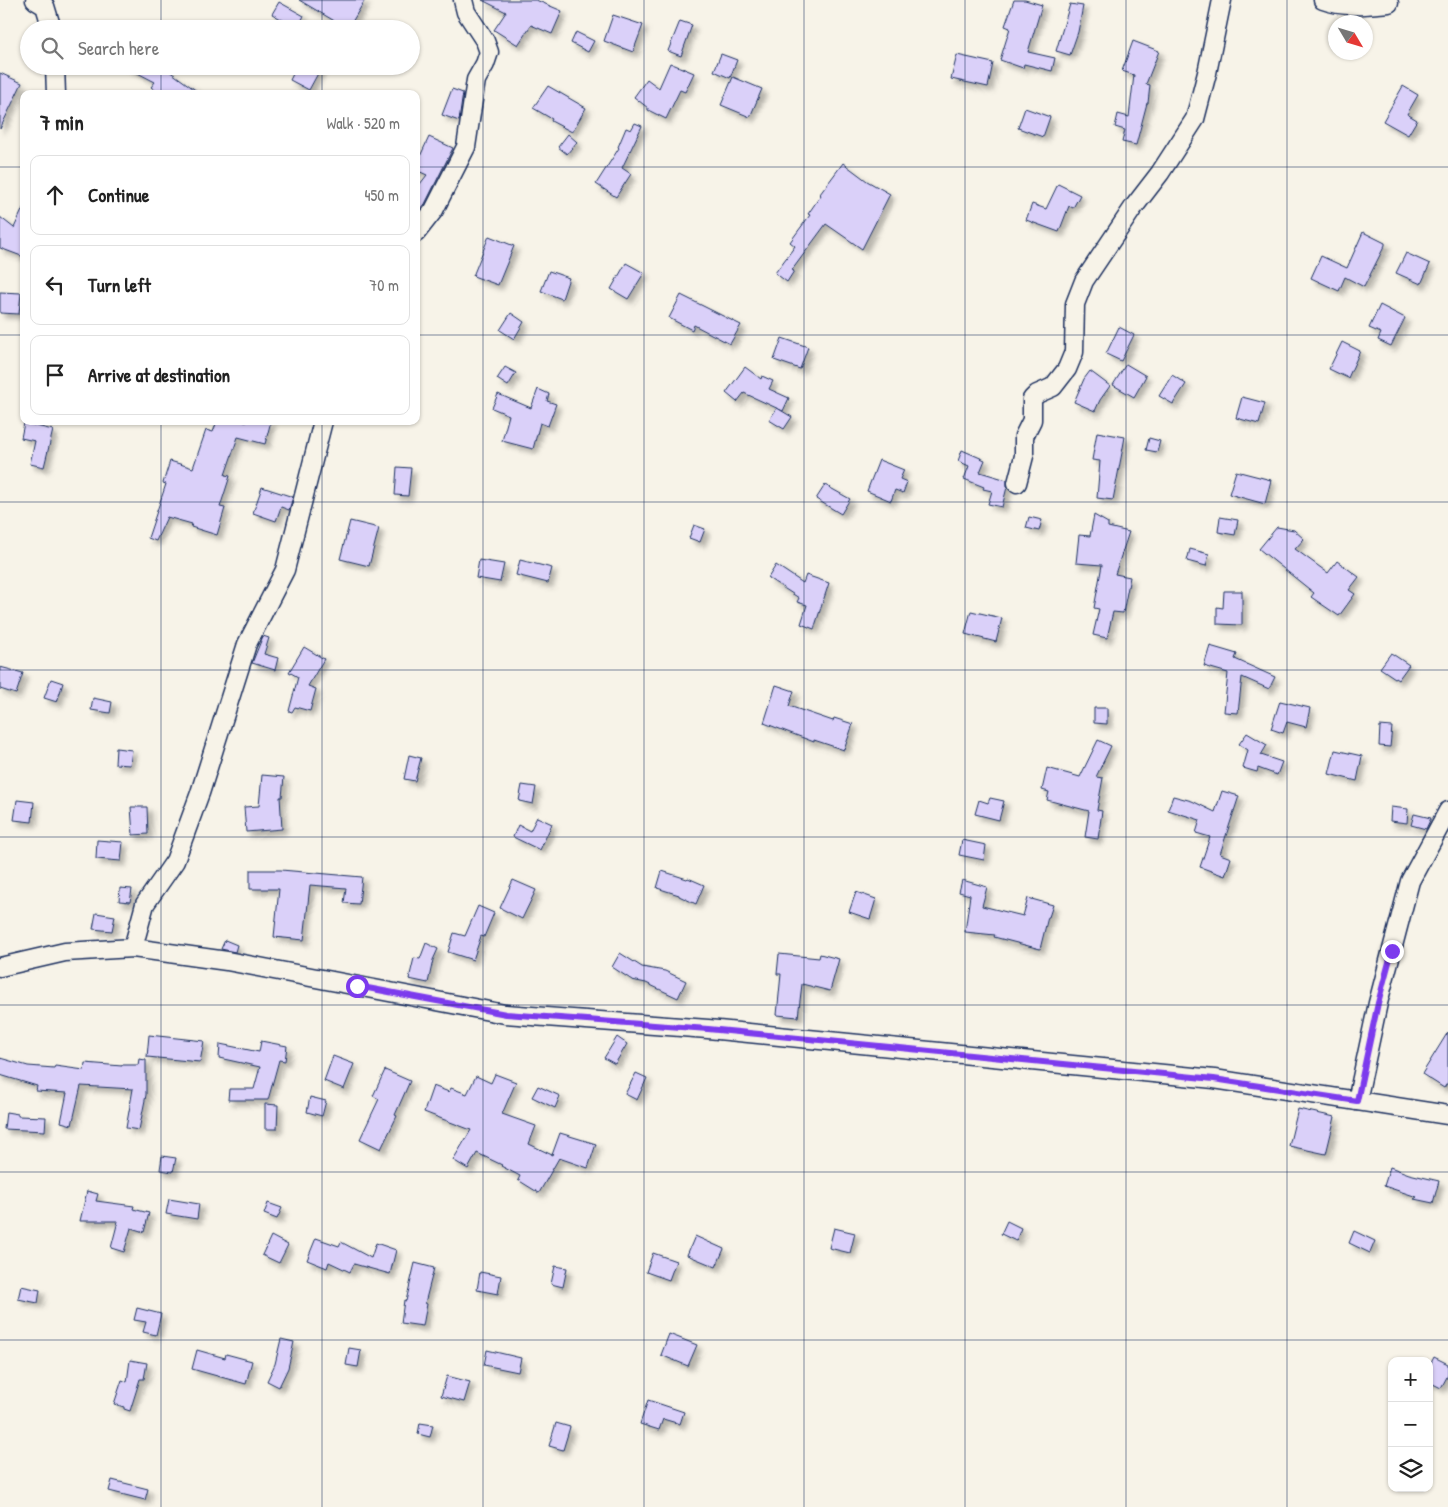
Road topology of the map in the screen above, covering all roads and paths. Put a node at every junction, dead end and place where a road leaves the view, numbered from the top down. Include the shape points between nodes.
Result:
1 (464, 0) edge
2 (1222, 0) edge
3 (1323, 0) edge
4 (42, 2) edge
5 (1362, 3) edge
6 (1389, 3) dead end
7 (49, 20) edge
8 (55, 75) edge
9 (56, 90) edge
10 (420, 228) edge
11 (322, 425) edge
12 (1017, 483) dead end
13 (1448, 811) edge
14 (133, 948) junction
15 (0, 967) edge
16 (1357, 1101) junction
17 (1448, 1115) edge

1 - 10 street via 466,12 489,52 476,80 466,147 434,210
2 - 12 street via 1195,119 1084,281 1076,304 1074,352 1067,369 1053,387 1032,399 1032,420 1024,436 1024,456
3 - 5 street via 1338,5
4 - 7 street
5 - 6 street
8 - 9 street
11 - 14 street via 285,570 248,644 175,861 145,904
13 - 16 street via 1410,881 1378,1003
14 - 15 street via 65,952
14 - 16 street via 227,961 506,1014 708,1029 1214,1079
16 - 17 street

